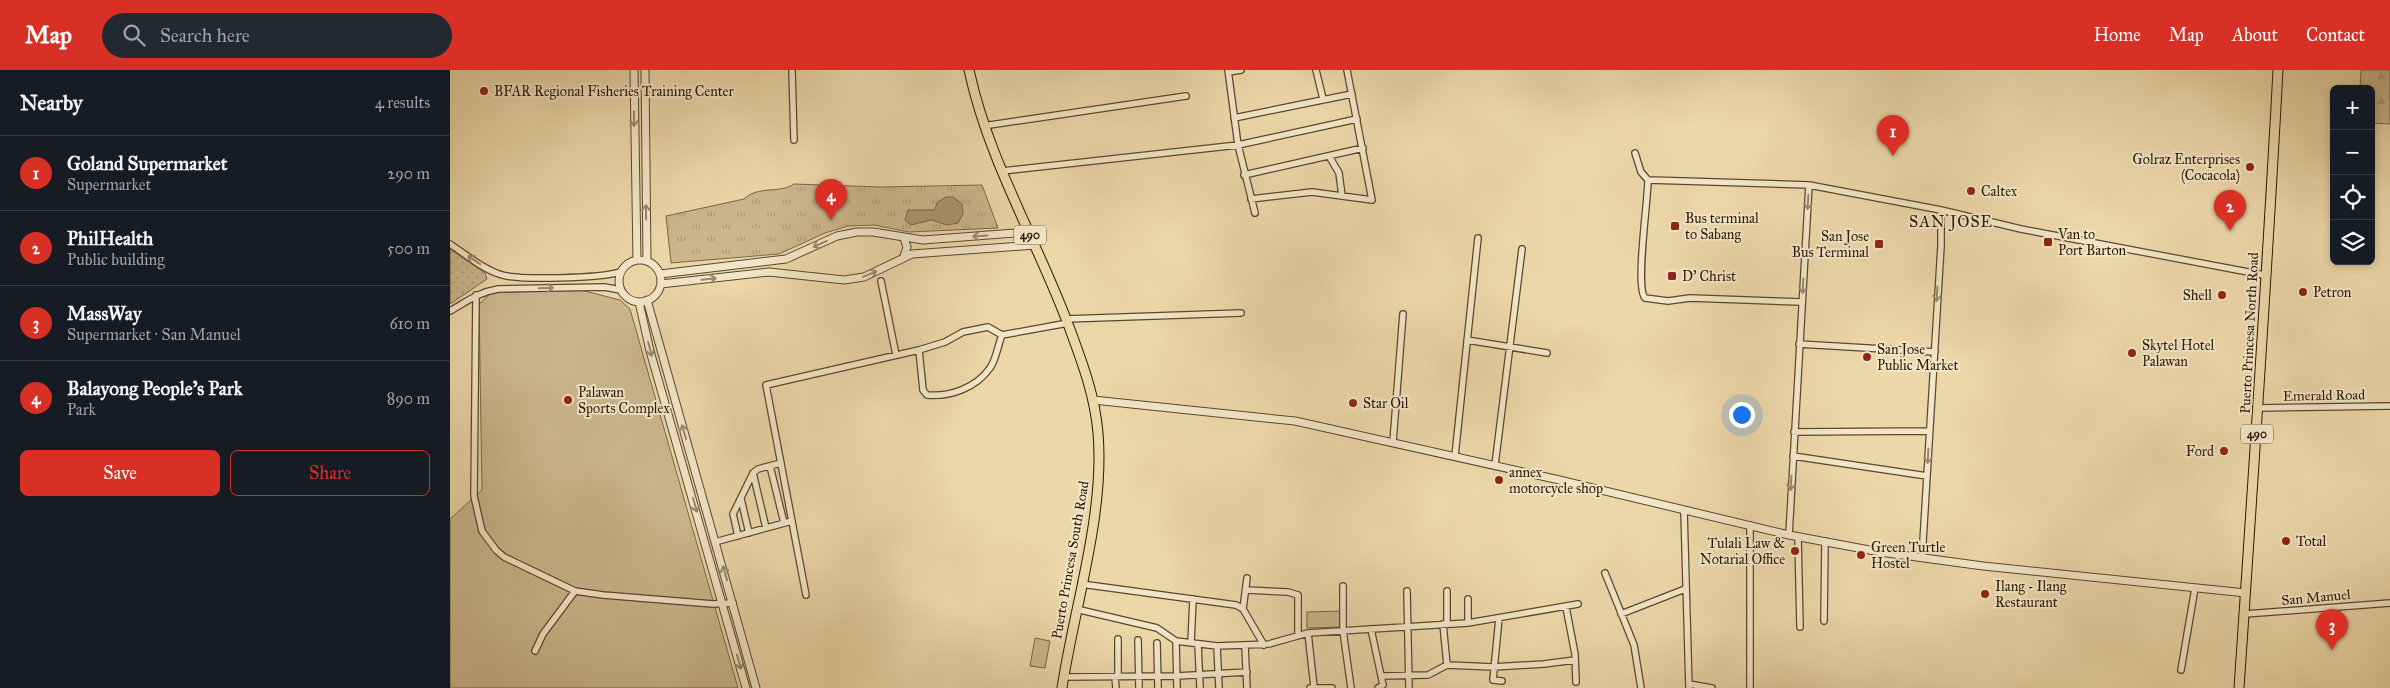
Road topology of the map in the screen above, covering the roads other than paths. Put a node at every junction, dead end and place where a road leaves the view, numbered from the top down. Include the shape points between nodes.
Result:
1 (634, 70) edge
2 (645, 70) edge
3 (792, 70) edge
4 (1241, 70) edge
5 (1316, 70) edge
6 (1348, 70) edge
7 (2278, 70) edge
8 (968, 71) edge
9 (1228, 71) edge
10 (1352, 94) junction
11 (1186, 96) dead end
12 (1323, 99) junction
13 (1234, 118) junction
14 (1357, 119) junction
15 (983, 126) junction
16 (794, 140) dead end
17 (1238, 145) junction
18 (1363, 148) junction
19 (1635, 153) dead end
20 (1329, 156) junction
21 (1002, 171) junction
22 (1244, 175) junction
23 (1648, 180) junction
24 (1809, 185) junction
25 (1342, 196) junction
26 (1251, 199) junction
27 (1941, 210) junction
28 (1255, 213) dead end
29 (1029, 232) junction
30 (904, 238) junction
31 (1478, 238) dead end
32 (450, 244) edge
33 (1035, 245) junction
34 (1522, 249) dead end
35 (904, 256) junction
36 (786, 259) junction
37 (637, 260) junction
38 (647, 261) junction
39 (620, 272) junction
40 (788, 273) junction
41 (660, 274) junction
42 (2264, 275) junction
43 (881, 281) dead end
44 (661, 284) junction
45 (621, 290) junction
46 (476, 295) junction
47 (648, 300) junction
48 (639, 302) junction
49 (1802, 302) junction
50 (450, 311) edge
51 (1241, 313) dead end
52 (1403, 314) dead end
53 (1067, 321) junction
54 (1002, 335) junction
55 (1467, 340) junction
56 (1799, 344) junction
57 (1509, 348) junction
58 (919, 350) junction
59 (1934, 352) junction
60 (1546, 353) dead end
61 (896, 355) junction
62 (1093, 400) junction
63 (2390, 406) edge
64 (2259, 408) junction
65 (1929, 430) junction
66 (1794, 432) junction
67 (1393, 442) junction
68 (1454, 456) junction
69 (1793, 456) junction
70 (781, 463) junction
71 (1495, 465) junction
72 (770, 466) junction
73 (753, 473) junction
74 (1926, 476) junction
75 (741, 499) junction
76 (1684, 510) junction
77 (792, 521) junction
78 (784, 523) junction
79 (1750, 525) junction
80 (766, 528) junction
81 (749, 533) junction
82 (1789, 535) junction
83 (738, 536) junction
84 (1798, 537) junction
85 (1825, 541) junction
86 (715, 542) junction
87 (1922, 558) junction
88 (1605, 573) dead end
89 (1247, 578) dead end
90 (1081, 584) junction
91 (1344, 586) dead end
92 (2196, 588) junction
93 (1686, 589) junction
94 (575, 590) junction
95 (1246, 590) junction
96 (1447, 590) dead end
97 (1407, 591) dead end
98 (2246, 593) junction
99 (806, 595) dead end
100 (1468, 598) dead end
101 (1193, 599) junction
102 (2390, 603) edge
103 (723, 604) junction
104 (733, 604) junction
105 (1578, 604) dead end
106 (1566, 606) junction
107 (1076, 609) junction
108 (1244, 609) junction
109 (1621, 614) junction
110 (2245, 614) junction
111 (1499, 618) junction
112 (1824, 621) dead end
113 (1468, 623) junction
114 (1445, 624) junction
115 (1408, 627) junction
116 (1800, 627) dead end
117 (1371, 629) junction
118 (1343, 631) junction
119 (1308, 633) junction
120 (1298, 636) junction
121 (1118, 639) dead end
122 (1138, 640) dead end
123 (1176, 641) junction
124 (1157, 643) dead end
125 (1191, 643) junction
126 (1198, 644) junction
127 (1264, 645) junction
128 (1217, 646) junction
129 (1245, 646) junction
130 (535, 651) dead end
131 (1575, 660) junction
132 (1447, 665) junction
133 (1493, 667) junction
134 (2180, 670) dead end
135 (1247, 672) junction
136 (1218, 674) junction
137 (1138, 676) junction
138 (1158, 676) junction
139 (1177, 676) junction
140 (1199, 676) junction
141 (1382, 676) junction
142 (1408, 676) junction
143 (1064, 677) junction
144 (1116, 677) junction
145 (1502, 681) dead end
146 (1576, 682) dead end
147 (1689, 686) edge
148 (1314, 687) edge
149 (746, 688) edge
150 (756, 688) edge
151 (1062, 688) edge
152 (1116, 688) edge
153 (1139, 688) edge
154 (1158, 688) edge
155 (1177, 688) edge
156 (1200, 688) edge
157 (1219, 688) edge
158 (1247, 688) edge
159 (1310, 688) edge
160 (1332, 688) edge
161 (1351, 688) edge
162 (1378, 688) edge
163 (1409, 688) edge
164 (1641, 688) edge
165 (1712, 688) edge
166 (1750, 688) edge
167 (2239, 688) edge

1 -> 37 street
38 -> 2 street
3 - 16 street
4 - 9 street
5 - 12 street
6 - 10 street
7 - 42 main road, Puerto Princesa North Road / 490
8 - 15 main road, Puerto Princesa South Road / 490
9 - 13 street
10 - 12 street
10 - 14 street
11 - 15 street
12 - 13 street
13 - 17 street
14 - 17 street
14 - 18 street
15 - 21 main road, Puerto Princesa South Road / 490
17 - 21 street
17 - 22 street
18 - 20 street
18 - 25 street via 1372,200
19 - 23 street via 1641,172
20 - 22 street
20 - 25 street via 1339,173
21 - 29 main road, Puerto Princesa South Road / 490
22 - 26 street
23 - 24 street
23 - 49 street via 1641,269 1641,289 1645,298
24 - 27 street
24 -> 49 street
25 - 26 street via 1305,192
26 - 28 street
27 - 42 street via 2021,229
27 -> 59 street
29 -> 30 street via 922,240
29 - 33 main road, Puerto Princesa South Road / 490
30 - 35 street via 907,247
30 -> 36 street via 857,232 837,236
31 - 55 street
39 -> 32 street via 599,277 506,276 488,270
33 - 35 street
33 - 53 main road, Puerto Princesa South Road / 490
34 - 57 street
40 -> 35 street via 844,280 864,277
36 - 40 street via 784,266
36 - 41 street
37 - 38 street
37 - 39 street via 624,266
38 - 41 street
39 - 45 street
44 -> 40 street via 769,272
41 - 44 street
42 - 64 main road, Puerto Princesa North Road / 490
43 - 61 street
44 - 47 street via 654,297
46 -> 45 street via 498,289 604,287
45 - 48 street
46 - 50 street
46 - 94 street via 473,487 480,524 490,544 504,557
47 - 48 street
86 -> 47 street
48 -> 103 street via 650,351
49 - 56 street
51 - 53 street
52 - 67 street
53 - 54 street
53 - 62 main road, Puerto Princesa South Road / 490
54 - 58 street via 988,328 963,332
54 - 58 street via 990,368 968,388 945,395 927,395 923,390
55 - 57 street
55 - 68 street
56 - 59 street
56 - 66 street
57 - 60 street
57 - 71 street
58 - 61 street
59 - 65 street
61 - 70 street via 766,385
62 - 67 street via 1295,421
62 - 90 main road, Puerto Princesa South Road / 490 via 1098,431 1098,484
63 - 64 street, Emerald Road
64 - 98 main road, Puerto Princesa North Road / 490
65 - 66 street
65 -> 74 street
66 - 69 street
67 - 68 street
68 - 71 street
69 - 74 street
69 -> 82 street
70 - 72 street
70 - 77 street
71 - 76 street
72 - 73 street
72 - 78 street
73 - 75 street
73 - 80 street
74 - 87 street
75 - 81 street
75 - 83 street via 732,514
76 - 79 street
76 - 93 street
77 - 78 street
77 - 99 street
78 - 80 street
79 - 82 street
79 - 166 street
80 - 81 street
81 - 83 street
82 - 84 street
83 - 86 street
84 - 85 street
84 - 116 street
85 - 87 street
85 - 112 street
104 -> 86 street
87 - 92 street
88 - 109 street
89 - 95 street
90 - 101 street
90 - 107 main road, Puerto Princesa South Road / 490
91 - 118 street
92 - 98 street
92 - 134 street
93 - 109 street
93 - 147 street
94 - 103 street via 626,598
94 - 130 street via 543,634
95 - 108 street
95 - 120 street via 1298,595
96 - 114 street
97 - 115 street
98 - 110 main road, Puerto Princesa North Road / 490
100 - 113 street
101 - 108 street
101 - 125 street
102 - 110 street, San Manuel
103 - 104 street
103 -> 149 street
104 - 150 street
105 - 106 street
106 - 111 street
106 - 131 street
107 - 123 street via 1151,626
107 - 143 main road, Puerto Princesa South Road / 490
108 - 127 street
109 - 164 street via 1634,645
110 - 167 main road, Puerto Princesa North Road / 490
111 - 113 street
111 - 133 street
113 - 114 street
114 - 115 street
114 - 132 street
115 - 117 street
115 - 142 street
117 - 118 street
117 - 141 street
118 - 119 street
118 - 161 street
119 - 120 street
119 - 148 street
120 - 127 street
121 - 144 street
122 - 137 street
123 - 125 street
123 - 139 street
124 - 138 street
125 - 126 street
126 - 128 street
126 - 140 street
127 - 129 street
128 - 129 street
128 - 136 street
129 - 135 street
131 - 133 street
131 - 146 street
132 - 133 street
132 - 142 street via 1428,675
133 - 145 street via 1493,680
135 - 136 street
135 - 158 street
136 - 140 street
136 - 157 street
137 - 138 street
137 - 144 street
137 - 153 street
138 - 139 street
138 - 154 street
139 - 140 street
139 - 155 street
140 - 156 street
141 - 142 street
141 - 162 street via 1382,685
142 - 163 street
143 - 144 street
143 - 151 main road, Puerto Princesa South Road / 490
144 - 152 street
147 - 165 street
148 - 159 street
148 - 160 street

